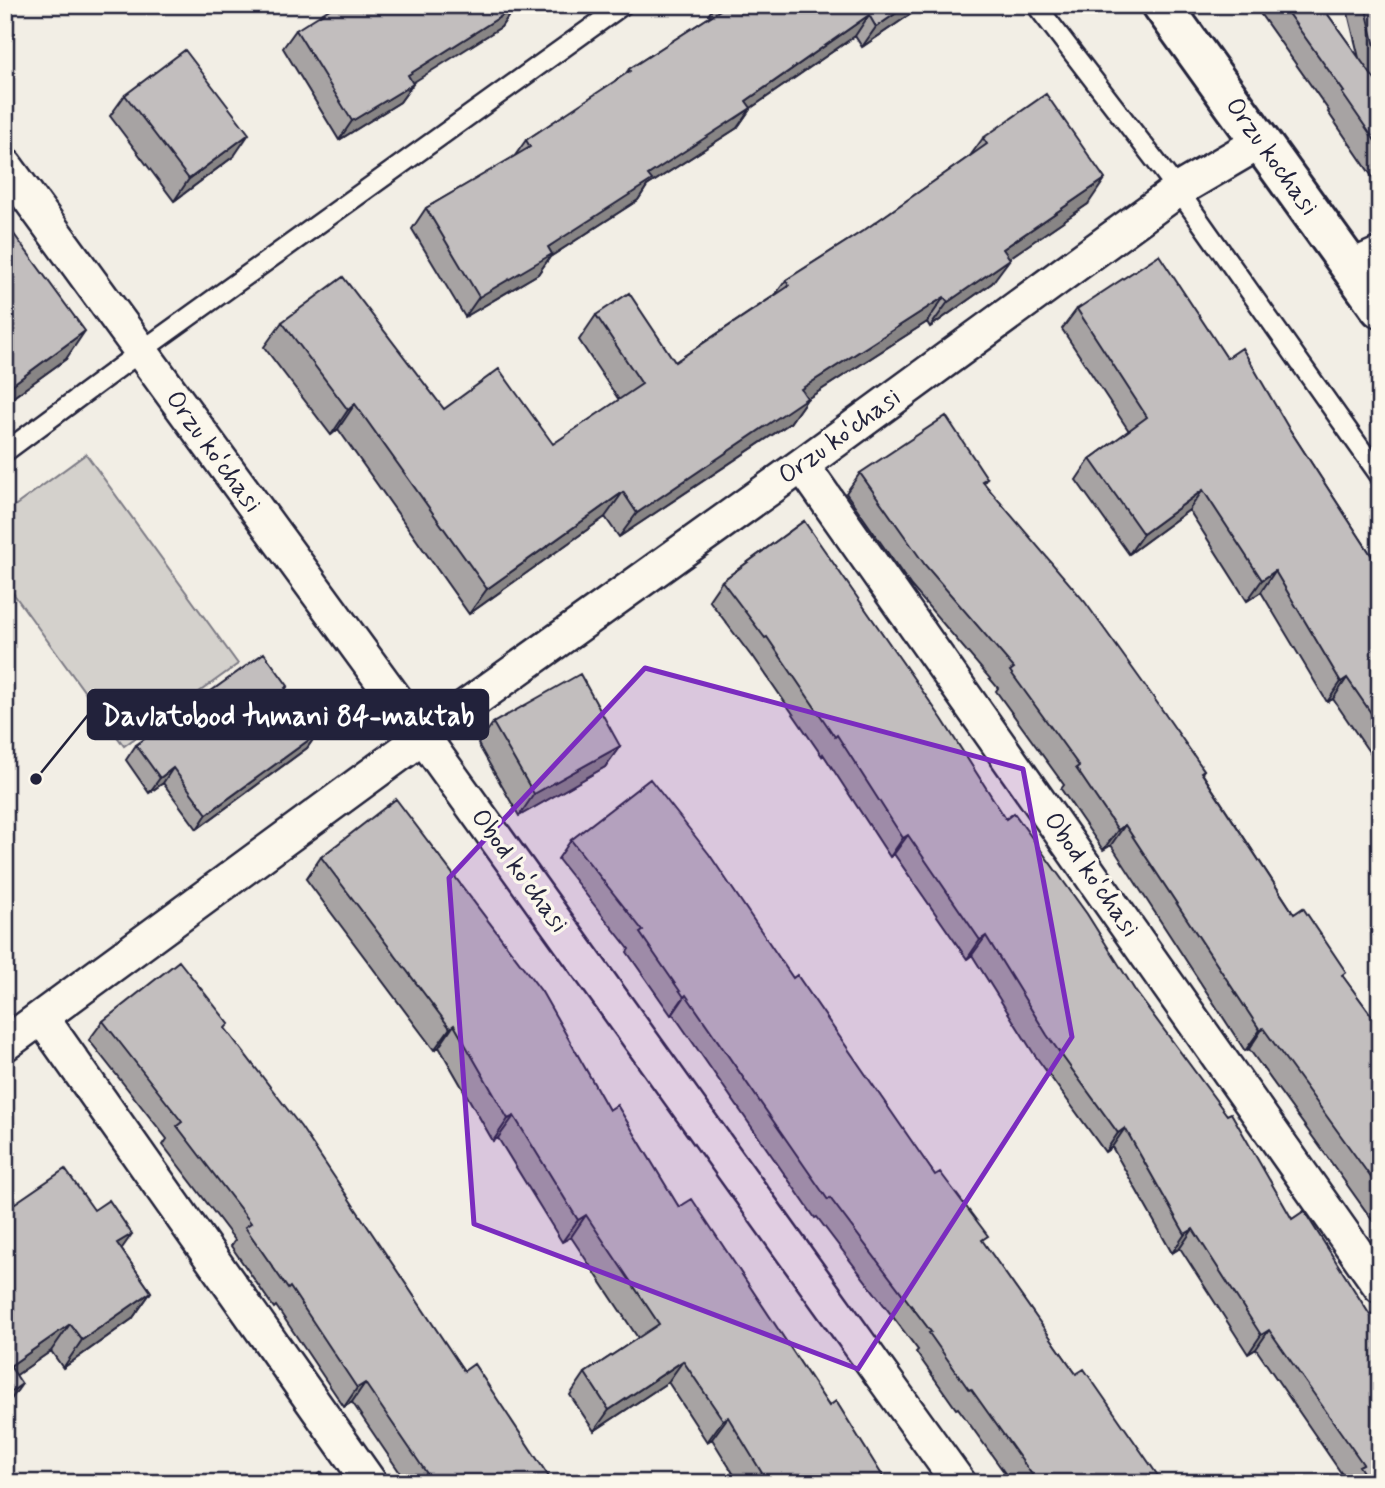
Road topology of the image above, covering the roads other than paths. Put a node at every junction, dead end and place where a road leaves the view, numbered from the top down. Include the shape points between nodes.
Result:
1 (623, 5) edge
2 (1036, 5) edge
3 (1162, 5) edge
4 (1260, 142) junction
5 (5, 165) edge
6 (1178, 190) junction
7 (1365, 260) edge
8 (1380, 308) edge
9 (140, 352) junction
10 (5, 452) edge
11 (802, 465) junction
12 (1380, 476) edge
13 (423, 737) junction
14 (42, 1018) junction
15 (5, 1044) edge
16 (1380, 1286) edge
17 (370, 1483) edge
18 (959, 1483) edge

1 - 9 lane
2 - 6 lane
3 - 4 main road, Orzu kochasi
4 - 6 street, Orzu koʻchasi
4 - 7 main road, Orzu kochasi
5 - 9 street, Orzu koʻchasi
6 - 11 street, Orzu koʻchasi
6 - 12 lane
7 - 8 main road, Orzu kochasi
9 - 10 lane
9 - 13 street, Orzu koʻchasi
11 - 13 street, Orzu koʻchasi
11 - 16 street, Obod koʻchasi
13 - 14 street, Orzu koʻchasi
13 - 18 street, Obod koʻchasi
14 - 15 street, Orzu koʻchasi
14 - 17 street

